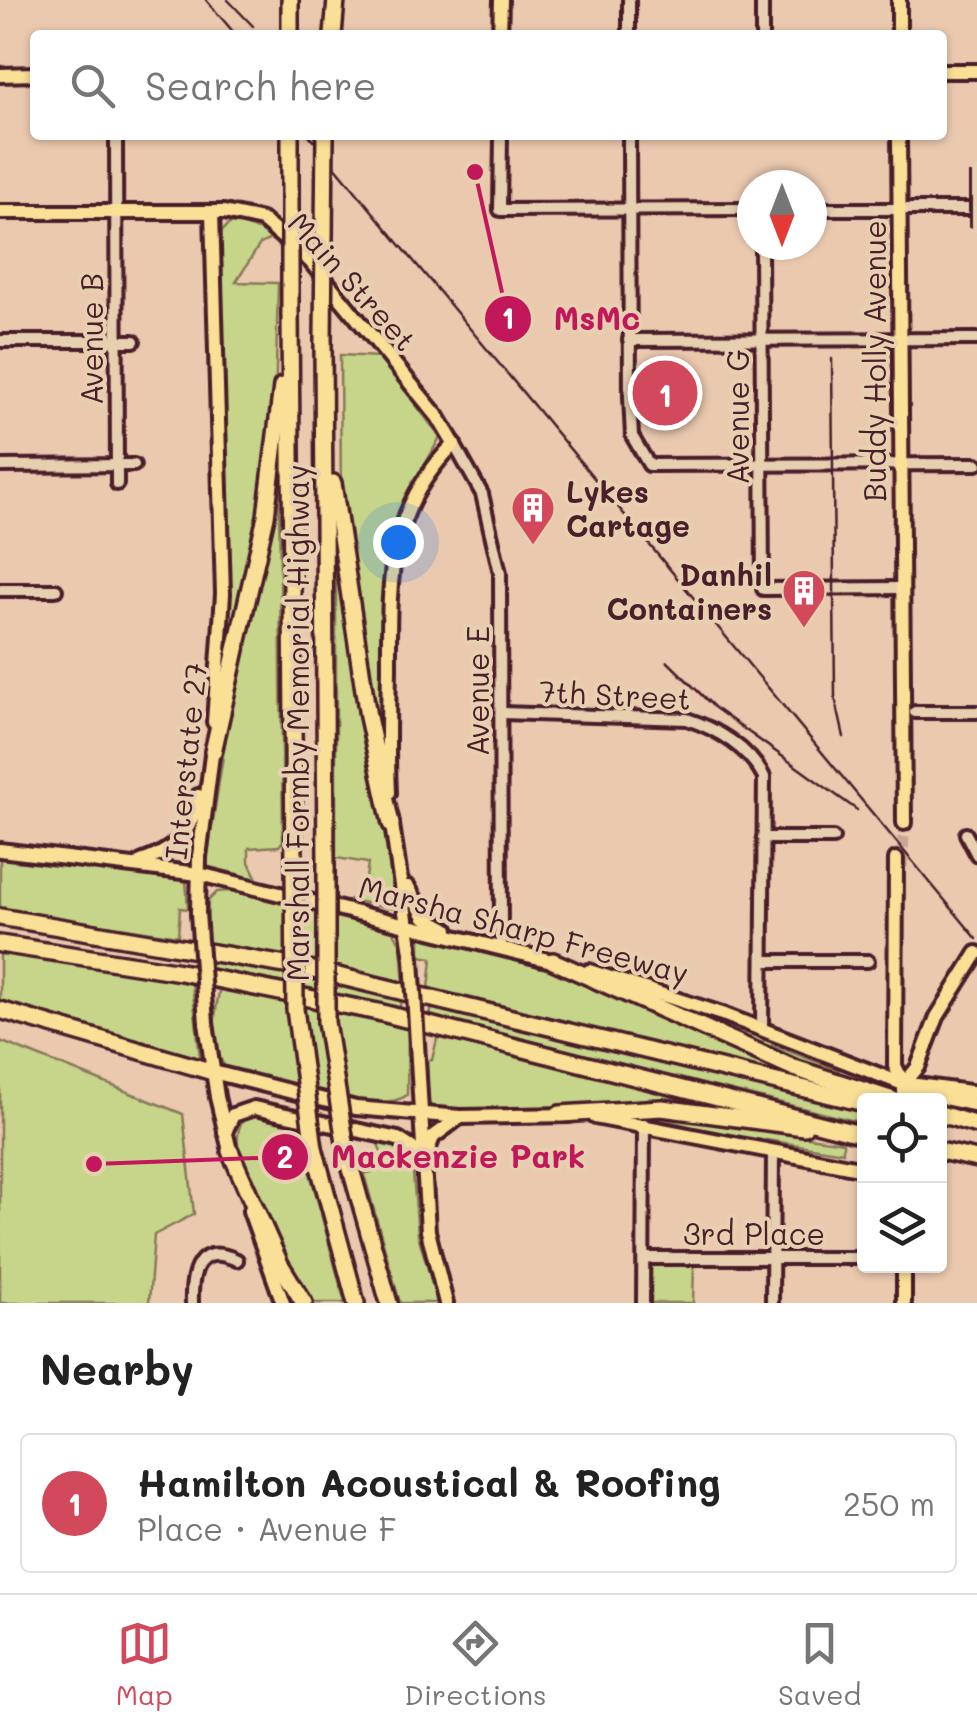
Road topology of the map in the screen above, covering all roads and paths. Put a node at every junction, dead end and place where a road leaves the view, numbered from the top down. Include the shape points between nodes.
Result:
1 (290, 0) edge
2 (325, 0) edge
3 (336, 0) edge
4 (629, 0) edge
5 (762, 0) edge
6 (899, 0) edge
7 (500, 1) edge
8 (290, 30) edge
9 (325, 30) edge
10 (334, 30) edge
11 (500, 30) edge
12 (629, 30) edge
13 (762, 30) edge
14 (899, 30) edge
15 (947, 71) edge
16 (977, 71) edge
17 (0, 74) edge
18 (30, 74) edge
19 (116, 140) edge
20 (290, 140) edge
21 (325, 140) edge
22 (500, 140) edge
23 (629, 140) edge
24 (899, 140) edge
25 (977, 174) edge
26 (737, 209) edge
27 (827, 209) edge
28 (899, 209) junction
29 (975, 209) edge
30 (629, 210) junction
31 (0, 212) edge
32 (116, 212) junction
33 (212, 212) junction
34 (977, 228) edge
35 (760, 260) edge
36 (290, 313) junction
37 (899, 339) junction
38 (977, 339) edge
39 (134, 340) dead end
40 (629, 340) junction
41 (761, 340) junction
42 (0, 341) edge
43 (116, 341) junction
44 (324, 409) junction
45 (454, 444) junction
46 (134, 464) dead end
47 (899, 464) junction
48 (977, 464) edge
49 (116, 465) junction
50 (762, 465) junction
51 (0, 466) edge
52 (117, 484) dead end
53 (899, 588) junction
54 (0, 590) edge
55 (56, 590) dead end
56 (915, 712) dead end
57 (977, 712) edge
58 (502, 713) junction
59 (214, 752) junction
60 (209, 776) junction
61 (900, 820) tunnel mouth
62 (391, 824) junction
63 (966, 834) dead end
64 (762, 838) junction
65 (833, 838) dead end
66 (0, 850) edge
67 (977, 855) edge
68 (899, 863) tunnel mouth
69 (135, 864) junction
70 (400, 865) junction
71 (199, 874) junction
72 (0, 917) edge
73 (408, 924) junction
74 (463, 938) junction
75 (0, 944) edge
76 (501, 947) junction
77 (977, 954) edge
78 (552, 961) junction
79 (764, 961) junction
80 (868, 961) dead end
81 (0, 1010) edge
82 (762, 1029) junction
83 (213, 1072) junction
84 (904, 1084) junction
85 (868, 1093) edge
86 (904, 1093) edge
87 (977, 1093) edge
88 (857, 1102) edge
89 (977, 1105) edge
90 (419, 1114) junction
91 (560, 1114) junction
92 (460, 1117) junction
93 (947, 1119) edge
94 (644, 1124) junction
95 (977, 1127) edge
96 (856, 1133) edge
97 (224, 1134) junction
98 (230, 1151) junction
99 (947, 1153) edge
100 (773, 1154) junction
101 (977, 1159) edge
102 (422, 1168) junction
103 (857, 1168) edge
104 (772, 1257) junction
105 (644, 1258) junction
106 (857, 1258) edge
107 (237, 1260) dead end
108 (904, 1273) edge
109 (192, 1303) edge
110 (282, 1303) edge
111 (304, 1303) edge
112 (356, 1303) edge
113 (389, 1303) edge
114 (446, 1303) edge
115 (643, 1303) edge
116 (772, 1303) edge
117 (904, 1303) edge

1 - 8 highway
2 - 9 highway
3 - 10 highway
4 - 12 street
5 - 13 street
6 - 14 main road
7 - 11 main road
15 - 16 main road
17 - 18 main road
19 - 32 street, Avenue B
20 - 36 highway, Marshall Formby Memorial Highway, bridge
21 - 44 highway, Marshall Formby Memorial Highway, bridge
22 - 30 street via 500,210
23 - 30 street
24 - 28 main road, Buddy Holly Avenue
25 - 34 street, bridge
26 - 30 street
27 - 28 street
28 - 29 street
28 - 37 main road, Buddy Holly Avenue
30 - 40 street
31 - 32 main road, Main Street
32 - 33 main road, Main Street
32 - 43 street, Avenue B
33 - 45 main road, Main Street via 250,216 276,228 310,261
33 - 59 main road, Interstate 27 via 223,594
35 - 41 street, Avenue G
36 - 59 highway via 270,494
36 - 112 highway, Marshall Formby Memorial Highway, bridge via 294,1009 314,1148
37 - 38 street
37 - 41 street
37 - 47 main road, Buddy Holly Avenue
39 - 43 street
40 - 41 street
40 - 50 street via 632,436 649,465
41 - 50 street, Avenue G
42 - 43 street
43 - 49 street, Avenue B
44 - 62 highway via 346,582
44 - 113 highway, Marshall Formby Memorial Highway, bridge via 326,1022 347,1155
45 - 58 street, Avenue E via 482,494 493,531
45 - 62 main road via 420,481 393,556
46 - 49 street
47 - 48 street
47 - 50 street
47 - 53 main road, Buddy Holly Avenue
49 - 51 street
49 - 52 street, Avenue B
50 - 53 street, Avenue G via 762,589
53 - 61 main road, Buddy Holly Avenue
54 - 55 street
56 - 57 street
58 - 64 street, 7th Street via 687,719 724,736 764,777
58 - 76 street, Avenue E
59 - 60 main road, Interstate 27
60 - 69 main road via 184,836 162,855
60 - 71 main road, Interstate 27
62 - 70 main road
63 - 67 street
64 - 65 street
64 - 79 street
66 - 69 main road, Marsha Sharp Freeway
68 - 84 main road via 894,1066
69 - 71 main road, Marsha Sharp Freeway
70 - 73 main road
70 - 74 main road via 426,917
71 - 73 main road, Marsha Sharp Freeway
71 - 83 main road, Interstate 27, bridge
72 - 88 highway via 309,970
73 - 74 main road, Marsha Sharp Freeway
73 - 90 main road, bridge
74 - 76 main road, Marsha Sharp Freeway
75 - 96 highway via 378,1012
76 - 78 main road, Marsha Sharp Freeway
77 - 84 main road
78 - 82 main road, Marsha Sharp Freeway
78 - 85 highway
79 - 80 street
79 - 82 street
81 - 83 highway
82 - 84 main road, Marsha Sharp Freeway
83 - 90 main road via 356,1108
83 - 97 main road, Interstate 27
84 - 86 main road
84 - 87 main road, Marsha Sharp Freeway
84 - 89 main road, Marsha Sharp Freeway
90 - 92 main road
90 - 102 main road
91 - 92 main road
91 - 94 main road
91 - 96 highway via 662,1108
92 - 102 main road via 433,1137
93 - 95 highway
94 - 100 main road
94 - 105 street
97 - 98 main road, Interstate 27
97 - 102 main road via 233,1115 254,1108 398,1139 412,1148
98 - 110 main road, Interstate 27
98 - 111 highway
99 - 101 highway
100 - 103 main road
100 - 104 street
102 - 114 main road via 428,1231
104 - 105 street, 3rd Place
104 - 106 street, 3rd Place
104 - 116 street
105 - 115 street
107 - 109 street via 218,1255 196,1265
108 - 117 main road

